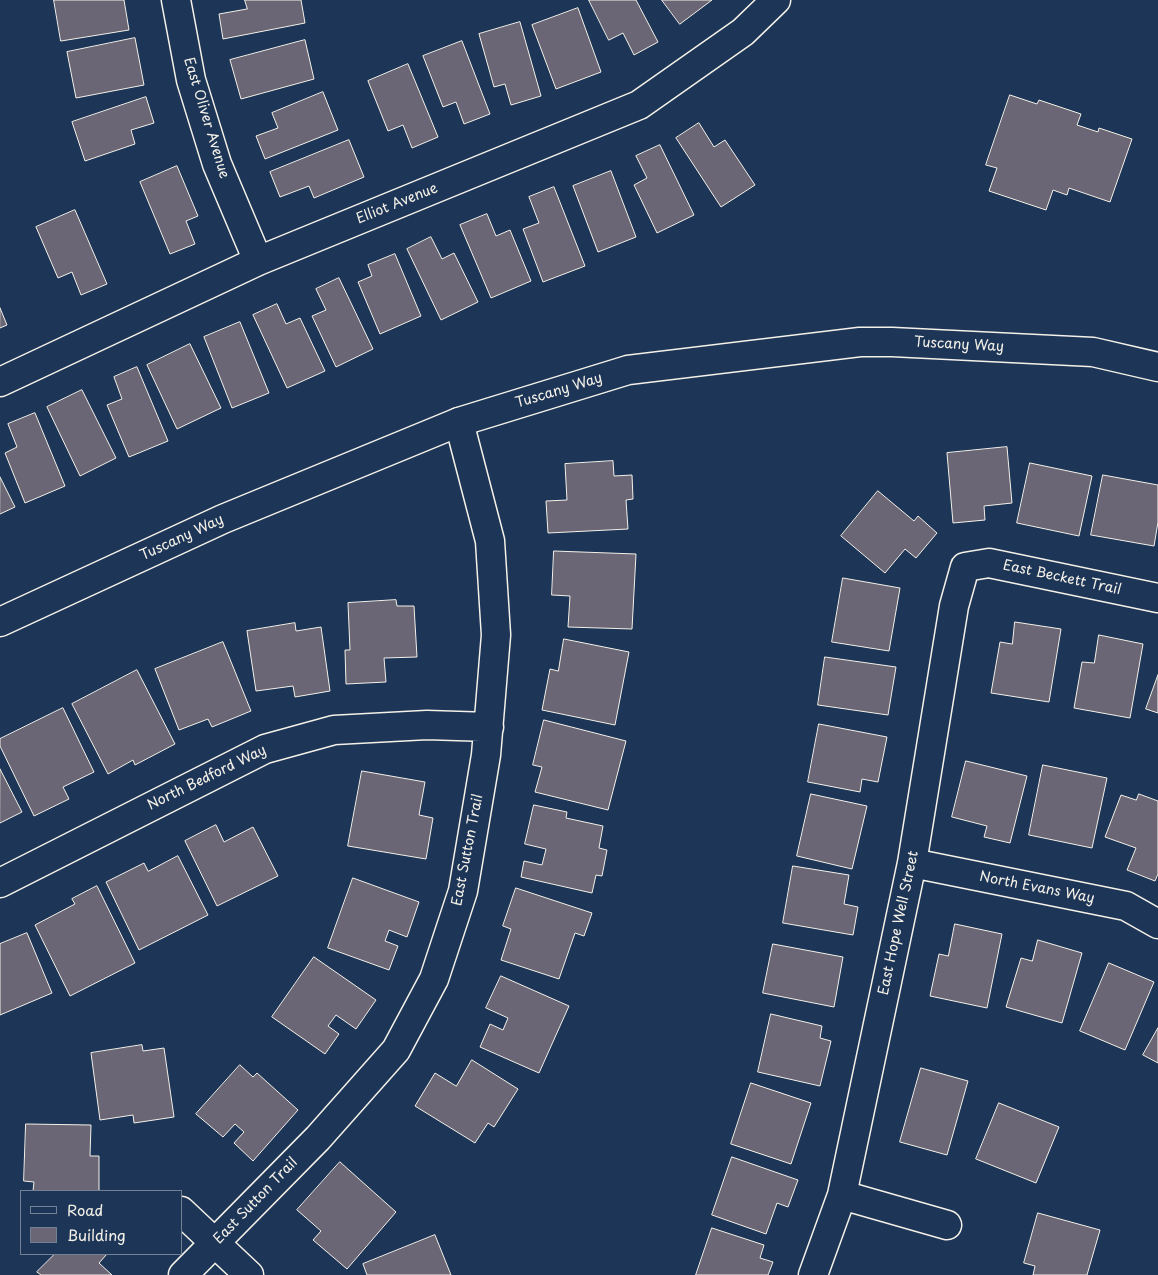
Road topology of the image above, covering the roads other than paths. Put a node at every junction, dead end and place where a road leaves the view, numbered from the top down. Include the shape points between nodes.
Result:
1 (176, 0) edge
2 (776, 0) edge
3 (258, 260) junction
4 (1158, 367) edge
5 (0, 382) edge
6 (459, 422) junction
7 (965, 567) joint
8 (1158, 598) edge
9 (0, 622) edge
10 (489, 727) junction
11 (912, 864) junction
12 (0, 883) edge
13 (1158, 924) edge
14 (842, 1195) junction
15 (182, 1212) edge
16 (947, 1225) dead end
17 (215, 1242) junction
18 (183, 1275) edge
19 (249, 1275) edge
20 (813, 1275) edge

1 - 3 street, East Oliver Avenue via 191,80 217,164
2 - 3 street, Elliot Avenue via 743,32 639,105
3 - 5 street, Elliot Avenue
4 - 6 street, Tuscany Way via 1093,352 860,342 628,370
6 - 9 street, Tuscany Way via 223,519
6 - 10 street, East Sutton Trail via 490,541 496,635
7 - 8 street, East Beckett Trail via 989,563
7 - 11 street, East Hope Well Street via 954,606
10 - 12 street, North Bedford Way via 427,725 334,730 265,748
10 - 17 street, East Sutton Trail via 463,891 434,979 396,1050 318,1138
11 - 13 street, North Evans Way via 1126,906
11 - 14 street, East Hope Well Street
14 - 16 street
14 - 20 street, East Hope Well Street
15 - 17 street
17 - 18 street, East Sutton Trail
17 - 19 street

